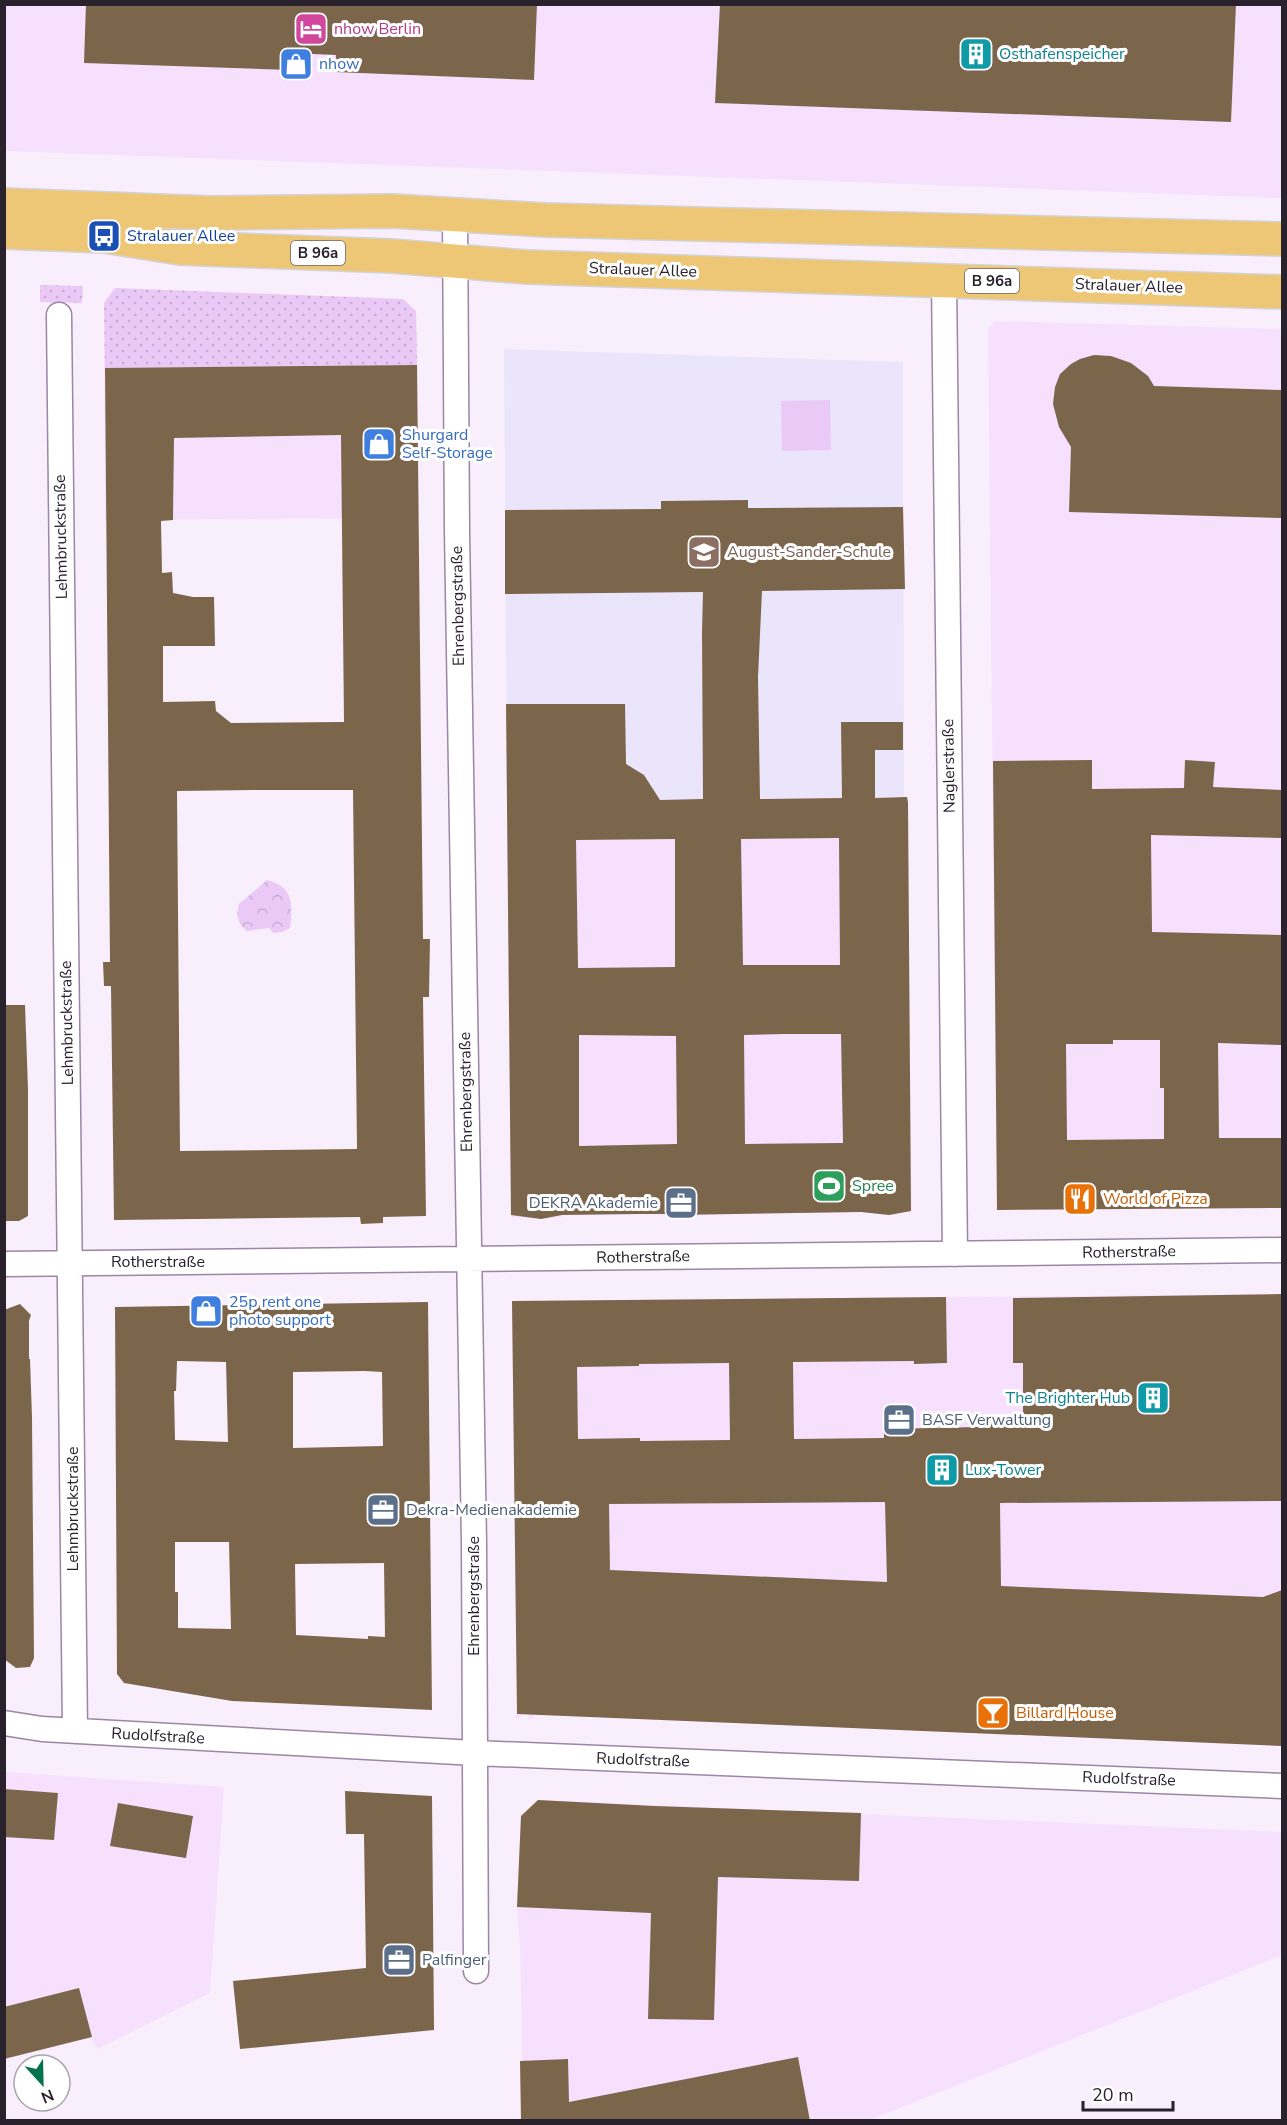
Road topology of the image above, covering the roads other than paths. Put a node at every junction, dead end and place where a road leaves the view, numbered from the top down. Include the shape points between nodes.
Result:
1 (4, 205) edge
2 (455, 214) junction
3 (4, 232) edge
4 (1282, 239) edge
5 (456, 262) junction
6 (944, 279) junction
7 (1282, 291) edge
8 (59, 315) dead end
9 (1282, 1250) edge
10 (955, 1254) junction
11 (470, 1259) junction
12 (71, 1263) junction
13 (4, 1264) edge
14 (4, 1723) edge
15 (75, 1731) junction
16 (475, 1753) junction
17 (1282, 1786) edge
18 (476, 1971) dead end

1 - 2 main road via 211,213
2 - 4 main road via 579,221
2 - 5 street, Ehrenbergstraße
3 - 5 main road, Stralauer Allee / B 96a via 104,236 180,248
5 - 6 main road, Stralauer Allee / B 96a
5 - 11 street, Ehrenbergstraße
6 - 7 main road, Stralauer Allee / B 96a
6 - 10 street, Naglerstraße
8 - 12 street, Lehmbruckstraße
9 - 10 street, Rotherstraße
10 - 11 street, Rotherstraße
11 - 12 street, Rotherstraße
11 - 16 street, Ehrenbergstraße
12 - 13 street, Rotherstraße
12 - 15 street, Lehmbruckstraße
14 - 15 street, Rudolfstraße
15 - 16 street, Rudolfstraße
16 - 17 street, Rudolfstraße
16 - 18 street, Ehrenbergstraße

